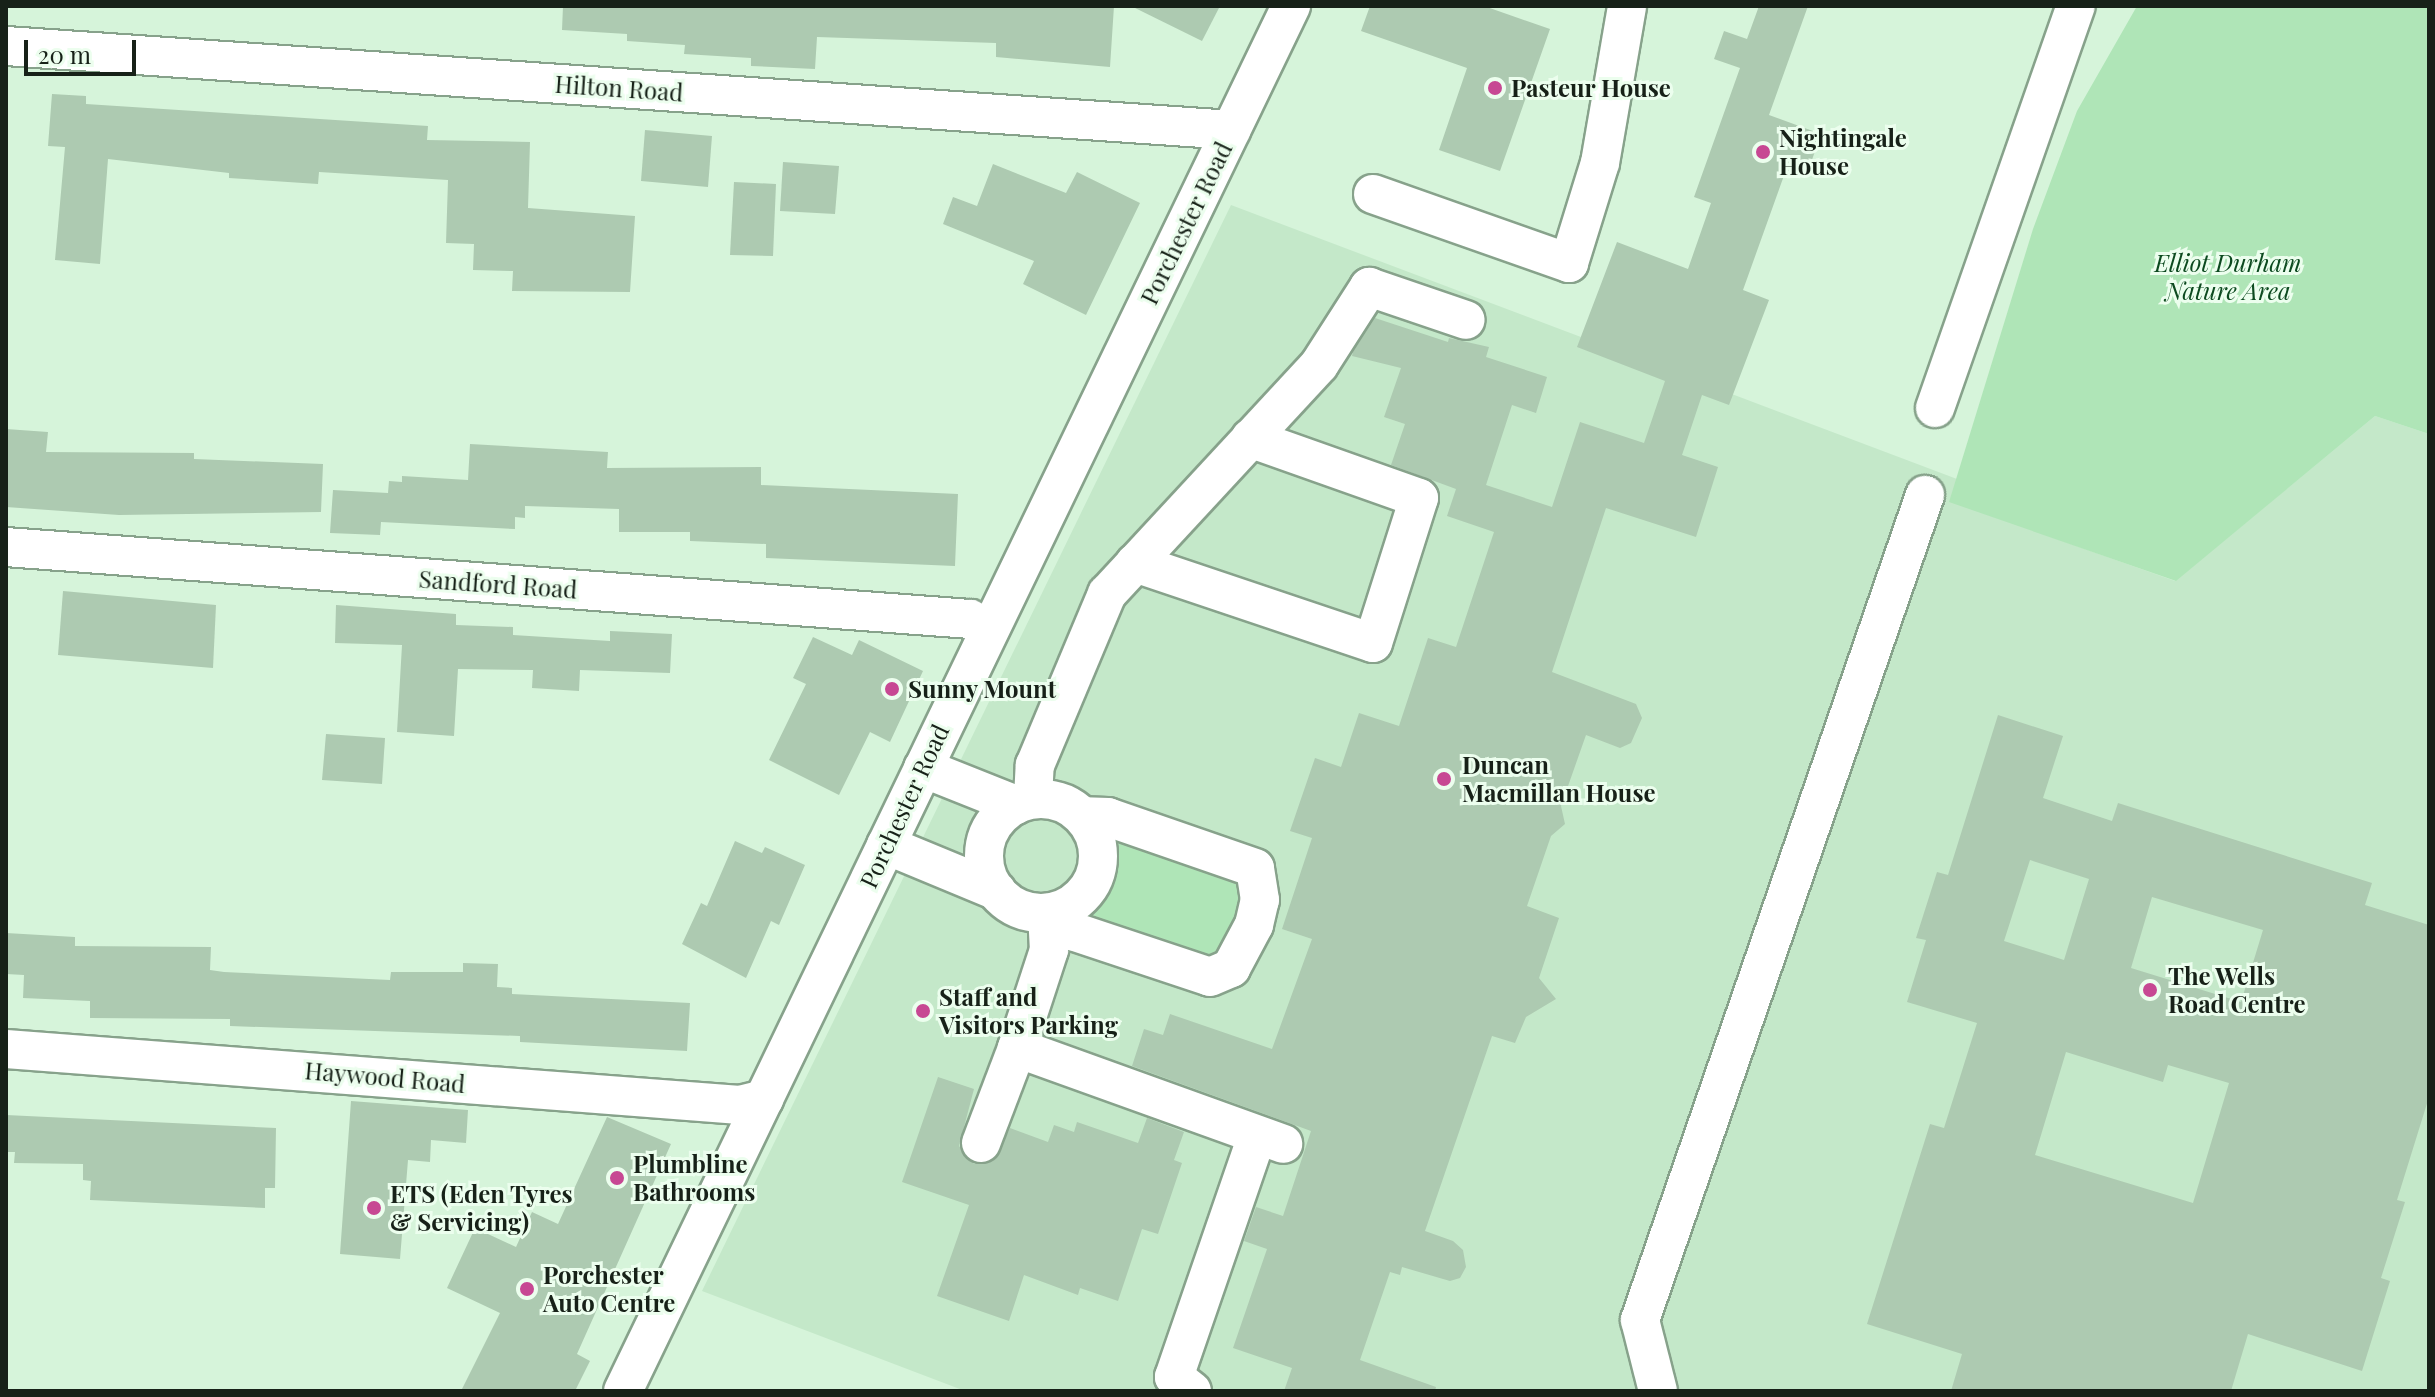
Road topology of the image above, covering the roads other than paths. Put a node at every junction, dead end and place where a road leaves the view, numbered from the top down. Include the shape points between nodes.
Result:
1 (1291, 6) edge
2 (1627, 6) edge
3 (2076, 6) edge
4 (6, 46) edge
5 (1231, 130) junction
6 (1373, 194) dead end
7 (1466, 320) dead end
8 (1935, 408) dead end
9 (1250, 438) junction
10 (1925, 495) dead end
11 (6, 547) edge
12 (1135, 563) junction
13 (988, 628) junction
14 (923, 768) junction
15 (1024, 802) junction
16 (1085, 816) junction
17 (886, 845) junction
18 (997, 891) junction
19 (1047, 913) junction
20 (1017, 1048) junction
21 (6, 1049) edge
22 (764, 1099) junction
23 (981, 1143) dead end
24 (623, 1391) edge
25 (1192, 1391) edge
26 (1658, 1391) edge

1 - 5 street, Porchester Road
2 - 6 street via 1607,199 1569,263
3 - 8 street
4 - 5 street, Hilton Road
5 - 13 street, Porchester Road
7 - 9 street via 1369,287 1319,365
9 - 12 street
9 - 12 street via 1419,498 1373,643
10 - 26 street via 1640,1320
11 - 13 street, Sandford Road via 970,619
12 - 15 street via 1107,594 1061,692
13 - 14 street, Porchester Road
14 - 15 street
14 - 17 street, Porchester Road
15 - 16 street via 1066,803
15 - 18 street via 997,819 986,839 984,861
16 - 19 street via 1096,865 1088,888 1071,905
16 - 19 street via 1108,817 1255,868 1260,900 1254,925 1231,968 1210,977 1072,931
17 - 18 street
17 - 22 street, Porchester Road
18 - 19 street via 1025,911
19 - 20 street via 1049,950
20 - 23 street
20 - 25 street via 1270,1140 1174,1377
21 - 22 street, Haywood Road via 740,1105
22 - 24 street, Porchester Road

